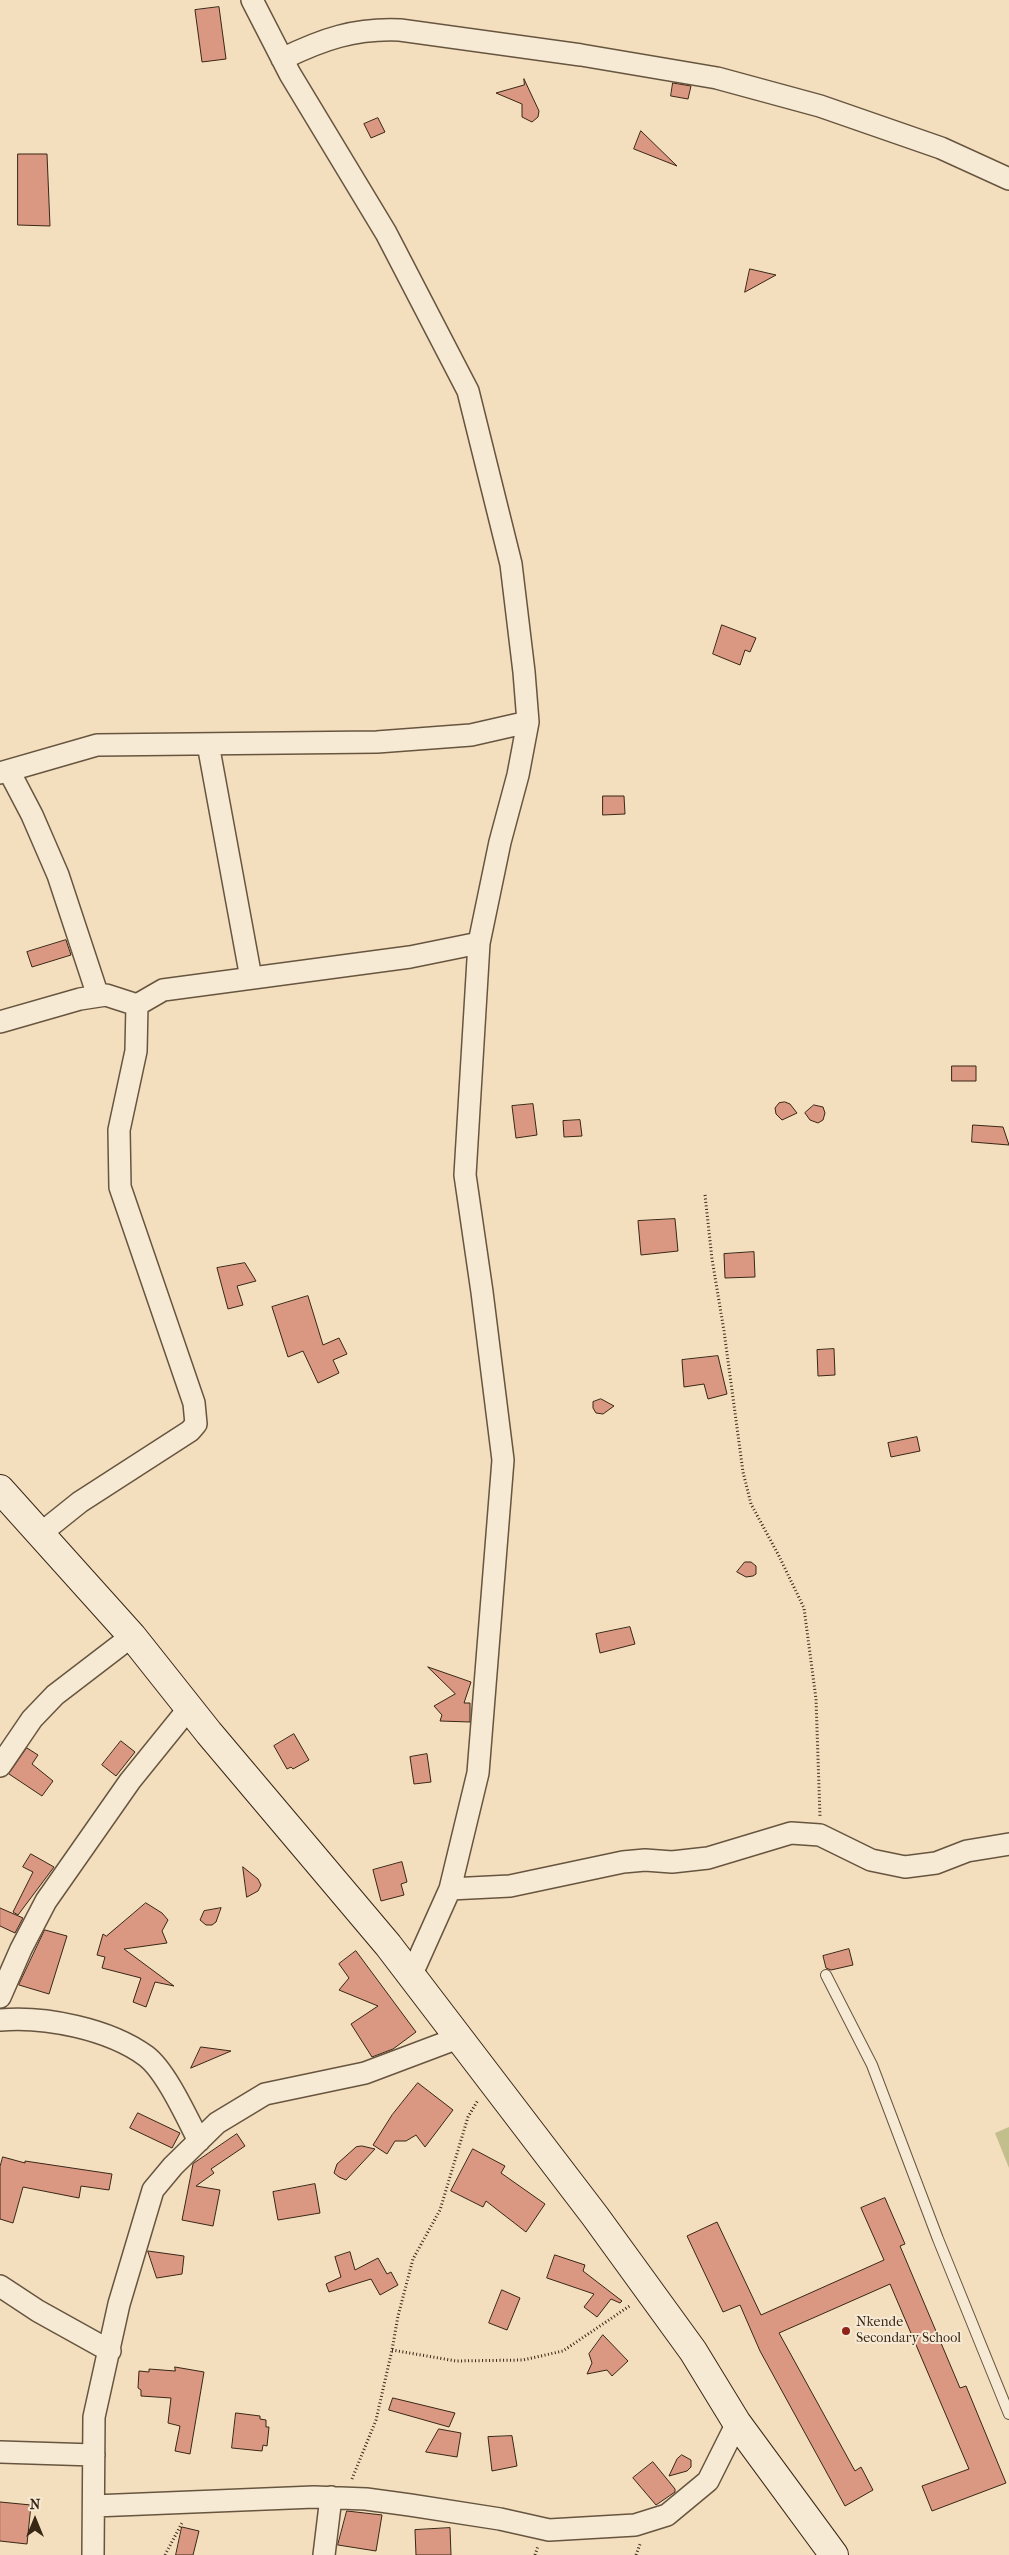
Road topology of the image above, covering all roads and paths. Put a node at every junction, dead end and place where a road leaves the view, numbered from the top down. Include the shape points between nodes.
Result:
1 (252, 0) edge
2 (282, 59) junction
3 (1009, 178) edge
4 (528, 722) junction
5 (208, 744) junction
6 (2, 772) edge
7 (479, 943) junction
8 (251, 978) junction
9 (98, 996) junction
10 (137, 1005) junction
11 (0, 1022) edge
12 (705, 1195) dead end
13 (0, 1489) edge
14 (40, 1534) junction
15 (132, 1636) junction
16 (189, 1708) junction
17 (0, 1766) edge
18 (820, 1835) junction
19 (1009, 1844) edge
20 (450, 1889) junction
21 (826, 1975) dead end
22 (411, 1976) junction
23 (0, 1997) edge
24 (0, 2020) edge
25 (458, 2038) junction
26 (498, 2086) junction
27 (199, 2141) junction
28 (0, 2286) edge
29 (650, 2291) junction
30 (110, 2350) junction
31 (392, 2350) junction
32 (1009, 2414) edge
33 (738, 2423) junction
34 (0, 2452) edge
35 (94, 2455) junction
36 (338, 2498) junction
37 (191, 2502) junction
38 (94, 2506) junction
39 (93, 2555) edge
40 (165, 2555) edge
41 (324, 2555) edge
42 (834, 2555) edge

1 - 2 street
2 - 3 street via 320,40 376,29 582,55 717,78 820,106 941,148
2 - 4 street via 386,233 468,391 511,564
4 - 5 street via 471,735 377,742
4 - 7 street
5 - 6 street via 97,745
5 - 8 street
6 - 9 street via 32,815 58,875
7 - 8 street via 410,957
7 - 20 street via 464,1175 503,1460 478,1773
8 - 10 street via 162,990
9 - 10 street
9 - 11 street
10 - 14 street via 136,1051 119,1130 120,1187 194,1403 196,1424 80,1502
12 - 18 path via 743,1472 751,1504 804,1608 816,1699
13 - 14 street
14 - 15 street
15 - 16 street
15 - 17 street via 55,1695 32,1720
16 - 22 street
16 - 23 street via 130,1781 46,1901
18 - 19 street via 871,1860 905,1867 936,1863 967,1851
18 - 20 street via 791,1833 708,1858 623,1862 510,1886
20 - 22 street
21 - 32 lane via 872,2065
22 - 25 street
24 - 27 street via 62,2023 112,2038 147,2057 165,2079
25 - 26 street
25 - 27 street via 365,2074 265,2094 218,2123
26 - 29 street
26 - 31 path via 478,2100 468,2117 440,2210 413,2259
27 - 30 street via 153,2190 118,2304
28 - 30 street
29 - 31 path via 563,2352 523,2360 456,2361
29 - 33 street
30 - 35 street via 94,2417
31 - 36 path via 376,2420
33 - 36 street via 708,2481 667,2516 635,2525 549,2530 410,2505
33 - 42 street
34 - 35 street
35 - 38 street
36 - 37 street
36 - 41 street
37 - 38 street
37 - 40 path
38 - 39 street

